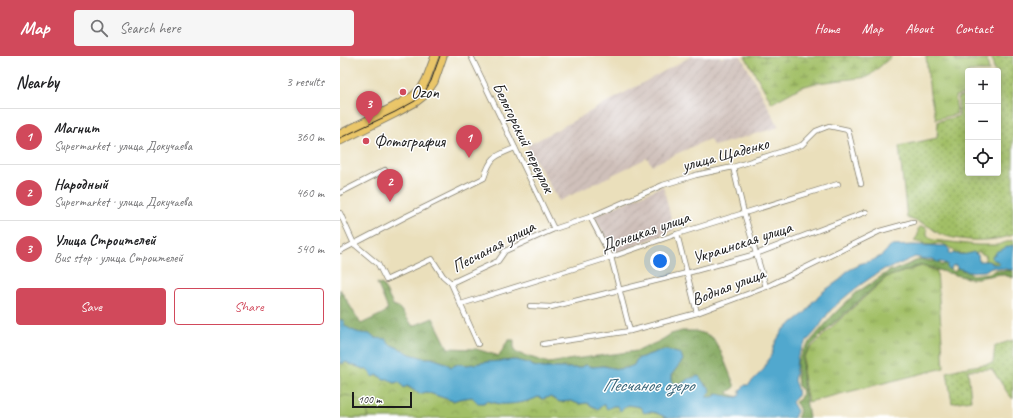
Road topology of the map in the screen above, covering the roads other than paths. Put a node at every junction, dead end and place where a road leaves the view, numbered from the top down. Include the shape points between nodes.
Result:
1 (435, 56) edge
2 (443, 56) edge
3 (471, 56) edge
4 (395, 110) junction
5 (364, 125) junction
6 (340, 134) edge
7 (340, 141) edge
8 (515, 148) junction
9 (733, 167) junction
10 (385, 170) dead end
11 (838, 184) dead end
12 (861, 184) dead end
13 (340, 193) edge
14 (744, 212) junction
15 (866, 212) dead end
16 (340, 214) edge
17 (590, 217) junction
18 (913, 222) dead end
19 (554, 229) junction
20 (677, 234) junction
21 (354, 244) junction
22 (340, 251) edge
23 (756, 254) junction
24 (611, 257) junction
25 (687, 273) junction
26 (451, 283) junction
27 (766, 287) junction
28 (620, 290) junction
29 (461, 304) junction
30 (530, 306) dead end
31 (697, 313) junction
32 (630, 331) junction
33 (478, 344) dead end
34 (543, 344) dead end

1 - 4 main road via 421,89
2 - 4 main road via 434,82 425,95 416,102
3 - 8 street, Белогорский переулок
4 - 5 main road
5 - 6 main road
5 - 7 main road
8 - 19 street, Белогорский переулок
8 - 21 street via 493,159 484,178
9 - 12 street, улица Щаденко via 802,145 816,131 829,126 848,130
9 - 14 street
9 - 17 street, улица Щаденко via 696,174 663,185
10 - 13 street
11 - 14 street, Донецкая улица
14 - 20 street, Донецкая улица
14 - 23 street
15 - 23 street, Украинская улица
16 - 21 street
17 - 19 street, улица Щаденко
17 - 24 street
18 - 27 street, Водная улица via 880,231
19 - 26 street, Песчаная улица via 505,251 498,261
20 - 24 street, Донецкая улица
20 - 25 street
21 - 22 street
21 - 26 street, Песчаная улица via 378,264 386,280 432,259
23 - 25 street, Украинская улица
23 - 27 street
24 - 28 street
24 - 29 street, Донецкая улица
25 - 28 street, Украинская улица
25 - 31 street
26 - 29 street
27 - 31 street, Водная улица
28 - 30 street, Украинская улица via 551,307
28 - 32 street
29 - 33 street
31 - 32 street, Водная улица
32 - 34 street, Водная улица

